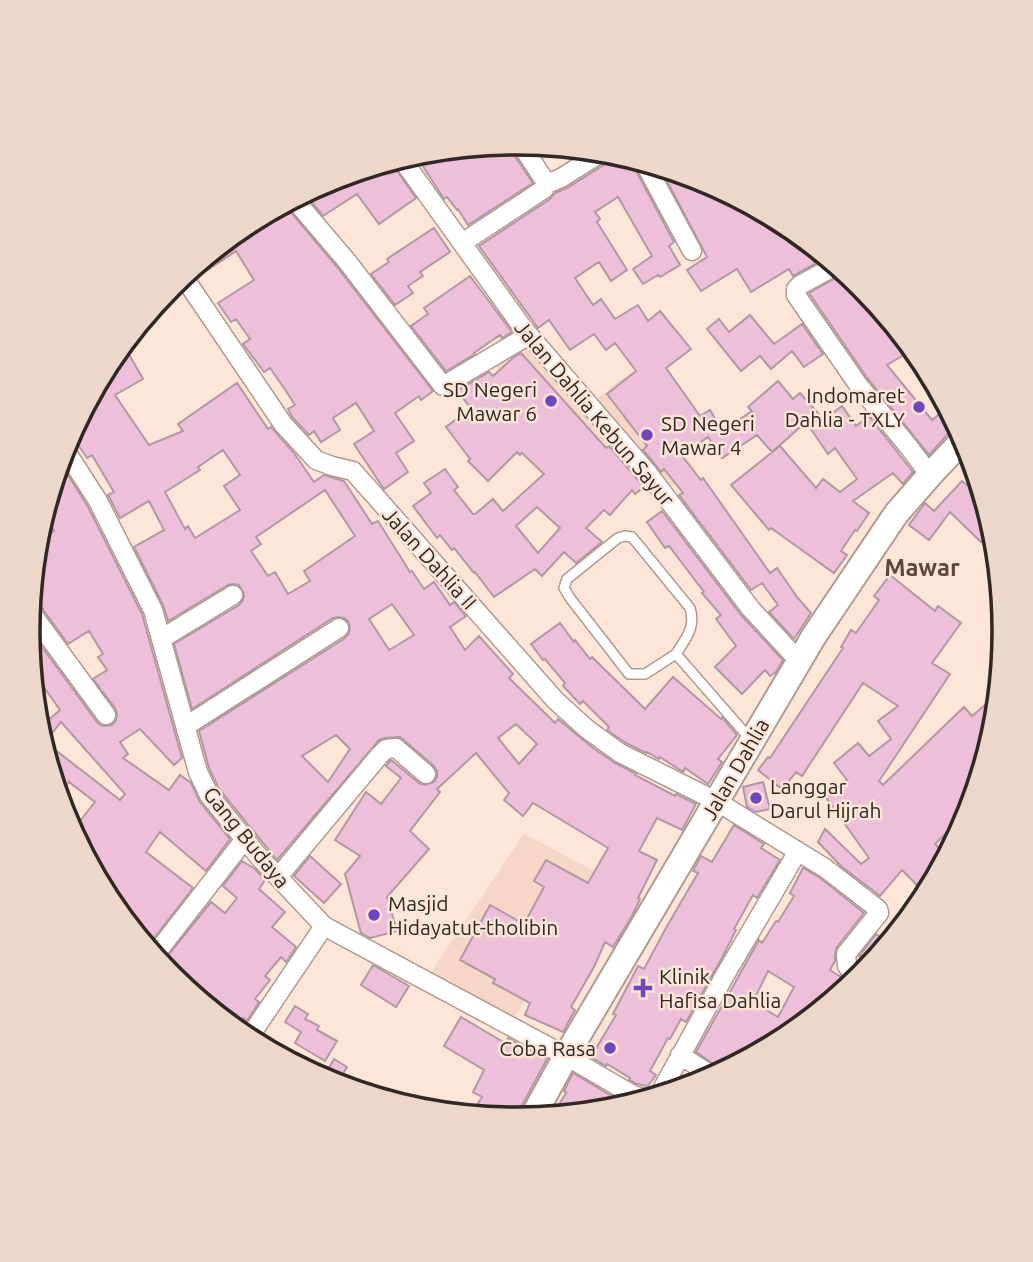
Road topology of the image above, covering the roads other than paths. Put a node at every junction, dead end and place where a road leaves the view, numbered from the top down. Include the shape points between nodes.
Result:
1 (528, 155) edge
2 (589, 161) edge
3 (408, 168) edge
4 (651, 174) edge
5 (547, 184) junction
6 (301, 207) edge
7 (462, 243) junction
8 (692, 251) dead end
9 (827, 270) edge
10 (189, 285) edge
11 (529, 335) junction
12 (956, 448) edge
13 (73, 461) edge
14 (930, 475) junction
15 (233, 595) dead end
16 (40, 625) edge
17 (339, 628) dead end
18 (161, 639) junction
19 (676, 654) junction
20 (799, 661) junction
21 (106, 715) dead end
22 (186, 726) junction
23 (752, 741) junction
24 (426, 774) dead end
25 (716, 801) junction
26 (245, 839) junction
27 (798, 851) junction
28 (278, 877) junction
29 (324, 926) junction
30 (161, 948) edge
31 (851, 970) edge
32 (255, 1029) edge
33 (680, 1055) junction
34 (566, 1056) junction
35 (702, 1069) edge
36 (665, 1084) edge
37 (630, 1093) edge
38 (538, 1106) edge

1 - 5 street
2 - 5 street
3 - 7 street, Jalan Dahlia Kebun Sayur
4 - 8 street
5 - 7 street
6 - 11 street via 443,386
7 - 11 street, Jalan Dahlia Kebun Sayur
9 - 14 street via 800,285 796,295 859,386
10 - 25 street, Jalan Dahlia II via 284,424 316,460 353,471 555,700 620,753
11 - 20 street, Jalan Dahlia Kebun Sayur via 647,472 751,609
12 - 14 street, Jalan Dahlia
13 - 18 street, Gang Budaya via 99,500 153,610
14 - 20 street, Jalan Dahlia via 896,514
15 - 18 street
16 - 21 street
17 - 22 street
18 - 22 street, Gang Budaya
19 - 19 lane via 691,631 694,619 690,608 632,537 618,538 567,579 564,588 570,598 629,674 645,674
19 - 23 lane
20 - 23 street, Jalan Dahlia
22 - 26 street, Gang Budaya via 209,795
23 - 25 street, Jalan Dahlia
24 - 28 street via 396,748 386,749
25 - 27 street, Jalan Dahlia II
25 - 34 street, Jalan Dahlia
26 - 28 street, Gang Budaya
26 - 30 street
27 - 31 street, Jalan Dahlia II via 879,910 846,954
27 - 33 street, Gang Budaya
28 - 29 street, Gang Budaya
29 - 32 street
29 - 34 street, Gang Budaya
33 - 35 street
33 - 36 street, Gang Budaya
34 - 37 street, Gang Budaya
34 - 38 street, Jalan Dahlia

